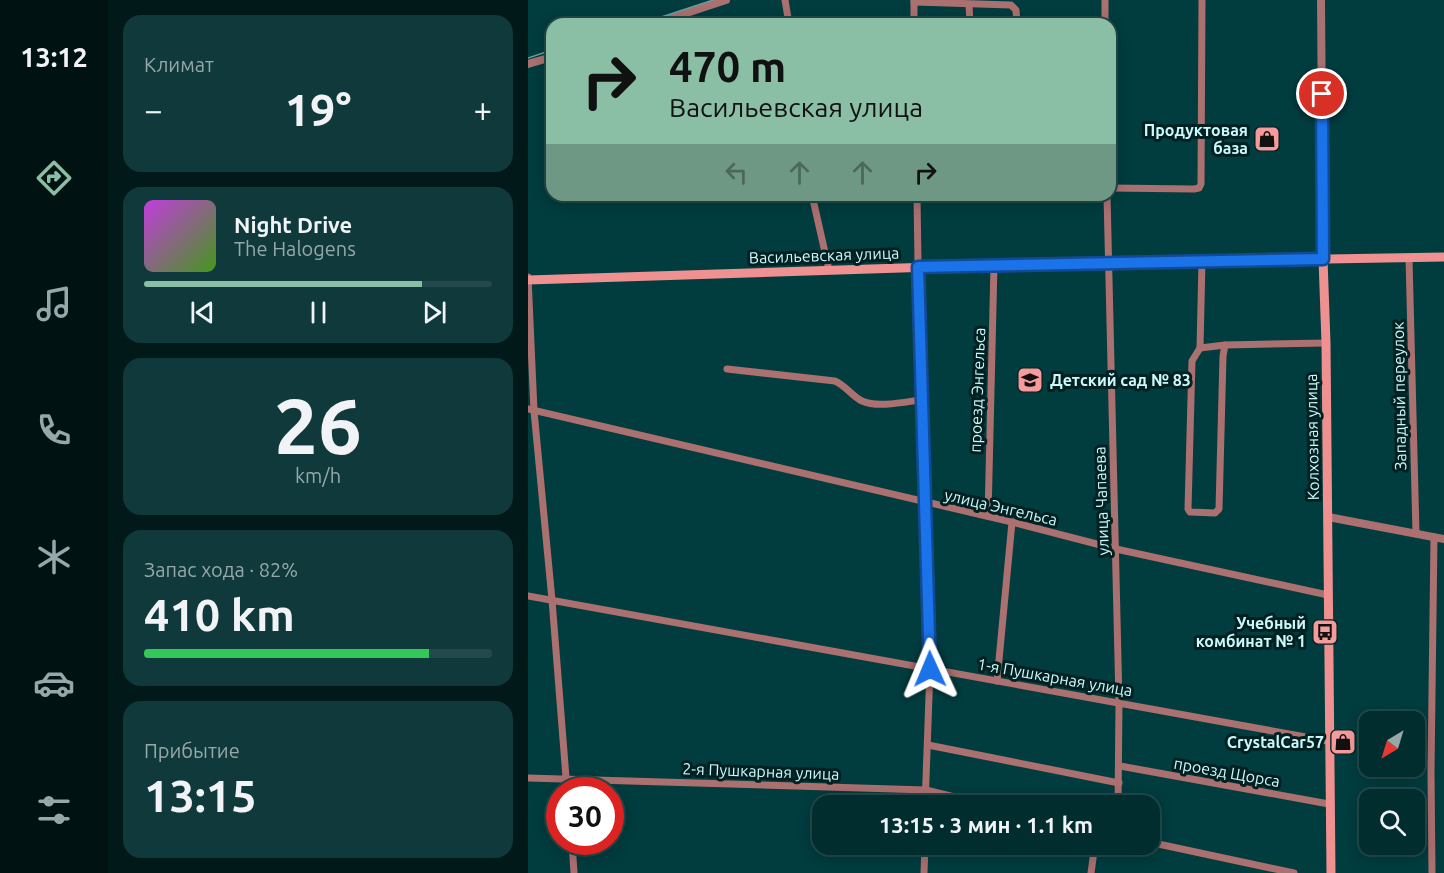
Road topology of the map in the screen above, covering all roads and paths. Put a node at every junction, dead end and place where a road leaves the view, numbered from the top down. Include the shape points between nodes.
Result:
1 (726, 0) edge
2 (785, 0) edge
3 (1105, 0) edge
4 (1202, 0) edge
5 (1321, 0) edge
6 (914, 1) edge
7 (969, 5) junction
8 (671, 18) edge
9 (788, 18) edge
10 (914, 18) edge
11 (970, 18) edge
12 (1017, 18) edge
13 (1106, 18) edge
14 (546, 59) edge
15 (528, 64) edge
16 (1116, 188) edge
17 (813, 201) edge
18 (917, 201) edge
19 (1107, 201) edge
20 (1409, 258) junction
21 (1444, 258) edge
22 (1323, 259) junction
23 (1202, 261) junction
24 (1108, 263) junction
25 (994, 265) junction
26 (918, 267) junction
27 (830, 270) junction
28 (528, 279) edge
29 (1326, 343) junction
30 (1225, 345) junction
31 (1200, 348) junction
32 (727, 369) dead end
33 (920, 400) junction
34 (531, 410) edge
35 (926, 503) junction
36 (988, 516) junction
37 (1328, 517) junction
38 (1012, 522) junction
39 (1416, 533) junction
40 (1434, 537) junction
41 (1444, 539) edge
42 (1116, 549) junction
43 (1328, 595) junction
44 (528, 596) edge
45 (552, 600) junction
46 (930, 669) junction
47 (997, 681) junction
48 (1119, 702) junction
49 (1328, 741) junction
50 (928, 745) junction
51 (1120, 766) junction
52 (566, 777) edge
53 (528, 778) edge
54 (546, 778) edge
55 (624, 780) edge
56 (1119, 783) junction
57 (926, 790) junction
58 (926, 795) edge
59 (946, 795) edge
60 (1118, 795) edge
61 (1329, 804) junction
62 (1160, 844) edge
63 (573, 855) edge
64 (925, 855) edge
65 (1093, 855) edge
66 (574, 873) edge
67 (924, 873) edge
68 (1091, 873) edge
69 (1294, 873) edge
70 (1331, 873) edge
71 (1432, 873) edge

1 - 8 street
2 - 9 street
3 - 13 street
4 - 16 street via 1199,188
5 - 22 street, Колхозная улица
6 - 7 street
6 - 10 street
7 - 11 street
7 - 12 street via 1011,5
14 - 15 street
17 - 27 street
18 - 26 street
19 - 24 street, улица Чапаева
20 - 21 main road, Васильевская улица
20 - 22 main road, Васильевская улица
20 - 39 street, Западный переулок
22 - 23 main road, Васильевская улица
22 - 29 main road, Колхозная улица
23 - 24 main road, Васильевская улица
23 - 31 street
24 - 25 main road, Васильевская улица
24 - 42 street, улица Чапаева
25 - 26 main road, Васильевская улица
25 - 36 street, проезд Энгельса
26 - 27 main road, Васильевская улица
26 - 33 street
27 - 28 main road, Васильевская улица
28 - 34 street
29 - 30 street
29 - 37 main road, Колхозная улица
30 - 31 street
30 - 31 street via 1219,509 1215,513 1193,513 1188,509 1192,361
32 - 33 street via 835,381 868,403
33 - 35 street
34 - 35 street, улица Энгельса
34 - 45 street
35 - 36 street, улица Энгельса
35 - 46 street
36 - 38 street, улица Энгельса
37 - 39 street
37 - 43 main road, Колхозная улица
38 - 42 street, улица Энгельса
38 - 47 street
39 - 40 street
40 - 41 street
40 - 71 street
42 - 43 street, улица Энгельса
42 - 48 street, улица Чапаева
43 - 49 main road, Колхозная улица
44 - 45 street, 1-я Пушкарная улица
45 - 46 street, 1-я Пушкарная улица
45 - 52 street
46 - 47 street, 1-я Пушкарная улица
46 - 50 street
47 - 48 street, 1-я Пушкарная улица
48 - 49 street, 1-я Пушкарная улица
48 - 51 street, улица Чапаева
49 - 61 main road, Колхозная улица
50 - 56 street
50 - 57 street
51 - 56 street, улица Чапаева
51 - 61 street, проезд Щорса
53 - 54 street, 2-я Пушкарная улица
55 - 57 street, 2-я Пушкарная улица
56 - 60 street, улица Чапаева
57 - 58 street
57 - 59 street, 2-я Пушкарная улица
61 - 70 main road, Колхозная улица
62 - 69 street
63 - 66 street
64 - 67 street
65 - 68 street

